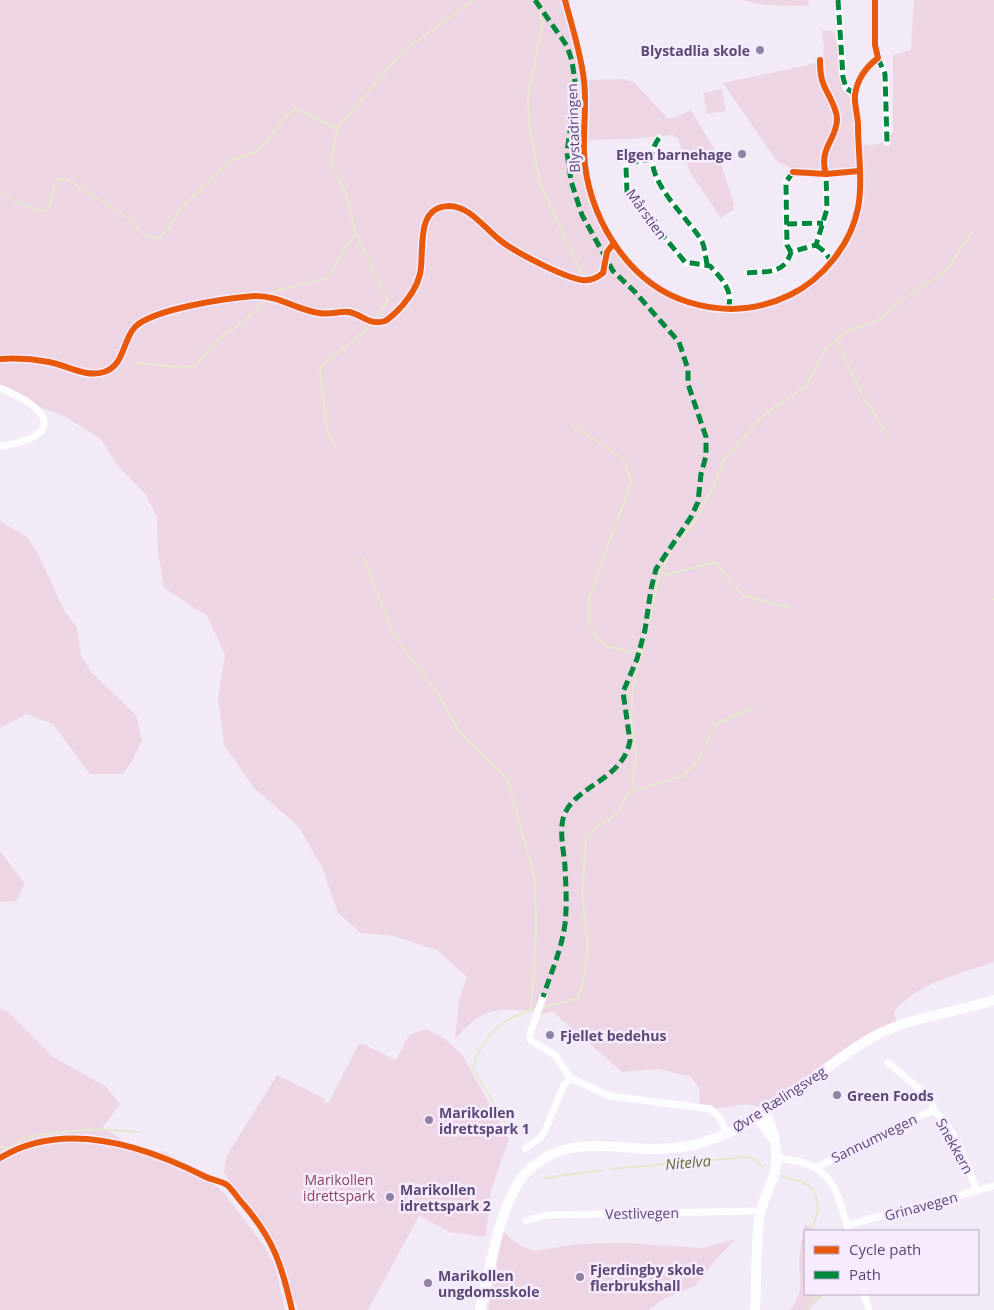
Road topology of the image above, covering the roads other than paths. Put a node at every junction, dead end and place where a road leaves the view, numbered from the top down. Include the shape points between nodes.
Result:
1 (565, 0) edge
2 (838, 0) edge
3 (876, 0) edge
4 (878, 58) junction
5 (855, 96) junction
6 (659, 138) dead end
7 (887, 142) dead end
8 (653, 159) junction
9 (793, 172) dead end
10 (826, 174) dead end
11 (823, 223) junction
12 (787, 224) junction
13 (614, 243) junction
14 (816, 245) junction
15 (791, 252) junction
16 (831, 261) junction
17 (706, 264) junction
18 (747, 273) dead end
19 (728, 309) junction
20 (0, 359) edge
21 (0, 388) edge
22 (0, 446) edge
23 (543, 998) dead end
24 (994, 1000) edge
25 (888, 1064) dead end
26 (570, 1078) junction
27 (933, 1111) junction
28 (760, 1114) junction
29 (727, 1133) junction
30 (525, 1148) dead end
31 (0, 1158) edge
32 (777, 1158) junction
33 (817, 1167) junction
34 (994, 1186) edge
35 (977, 1191) junction
36 (760, 1211) junction
37 (526, 1221) dead end
38 (848, 1228) edge
39 (864, 1295) edge
40 (292, 1310) edge
41 (480, 1310) edge
42 (755, 1310) edge
43 (870, 1310) edge

1 - 13 street, Blystadringen via 585,82 584,153 589,189
2 - 5 street via 843,78 846,88
3 - 4 street via 875,45
4 - 5 street via 863,72
4 - 7 street via 885,74
5 - 16 street, Blystadringen via 858,113 858,209 846,239
6 - 8 street
8 - 17 street, Mårstien via 661,188 700,238
8 - 17 street, Mårstien via 629,163 626,167 628,192 685,262
9 - 12 street via 786,182
10 - 11 street via 828,209
11 - 12 street
11 - 14 street
12 - 15 street via 787,245
13 - 19 street, Blystadringen via 650,283 688,302
13 - 20 street via 607,252 603,273 596,278 581,280 503,242 463,210 452,206 439,207 425,222 422,265 417,284 400,309 386,320 371,322 350,312 322,314 275,298 255,296 194,306 146,319 132,332 113,367 103,372 87,373 46,361
14 - 15 street
14 - 16 street
15 - 18 street via 788,263 777,270
16 - 19 street, Blystadringen via 811,282 785,297 747,309
17 - 19 street via 727,286 730,295
21 - 22 street via 39,411 44,422 37,435 21,443
23 - 26 street via 530,1040 555,1055
24 - 28 main road, Øvre Rælingsveg via 880,1034
25 - 27 street, Snekkern via 930,1097
26 - 29 street via 610,1096 711,1109
26 - 30 street via 544,1132
27 - 33 street, Sannumvegen
27 - 35 street, Snekkern via 948,1128
28 - 29 main road, Øvre Rælingsveg
28 - 32 main road via 772,1127
29 - 41 main road, Øvre Rælingsveg via 697,1144 668,1149 579,1146 554,1153 536,1164 517,1184 506,1206
31 - 40 street via 25,1145 88,1140 118,1144 174,1161 225,1184 256,1219 276,1251
32 - 33 street
32 - 36 main road
33 - 38 street via 834,1187
34 - 35 street, Grinavegen
35 - 38 street, Grinavegen
36 - 37 street, Vestlivegen via 546,1215
36 - 42 main road
39 - 43 street

